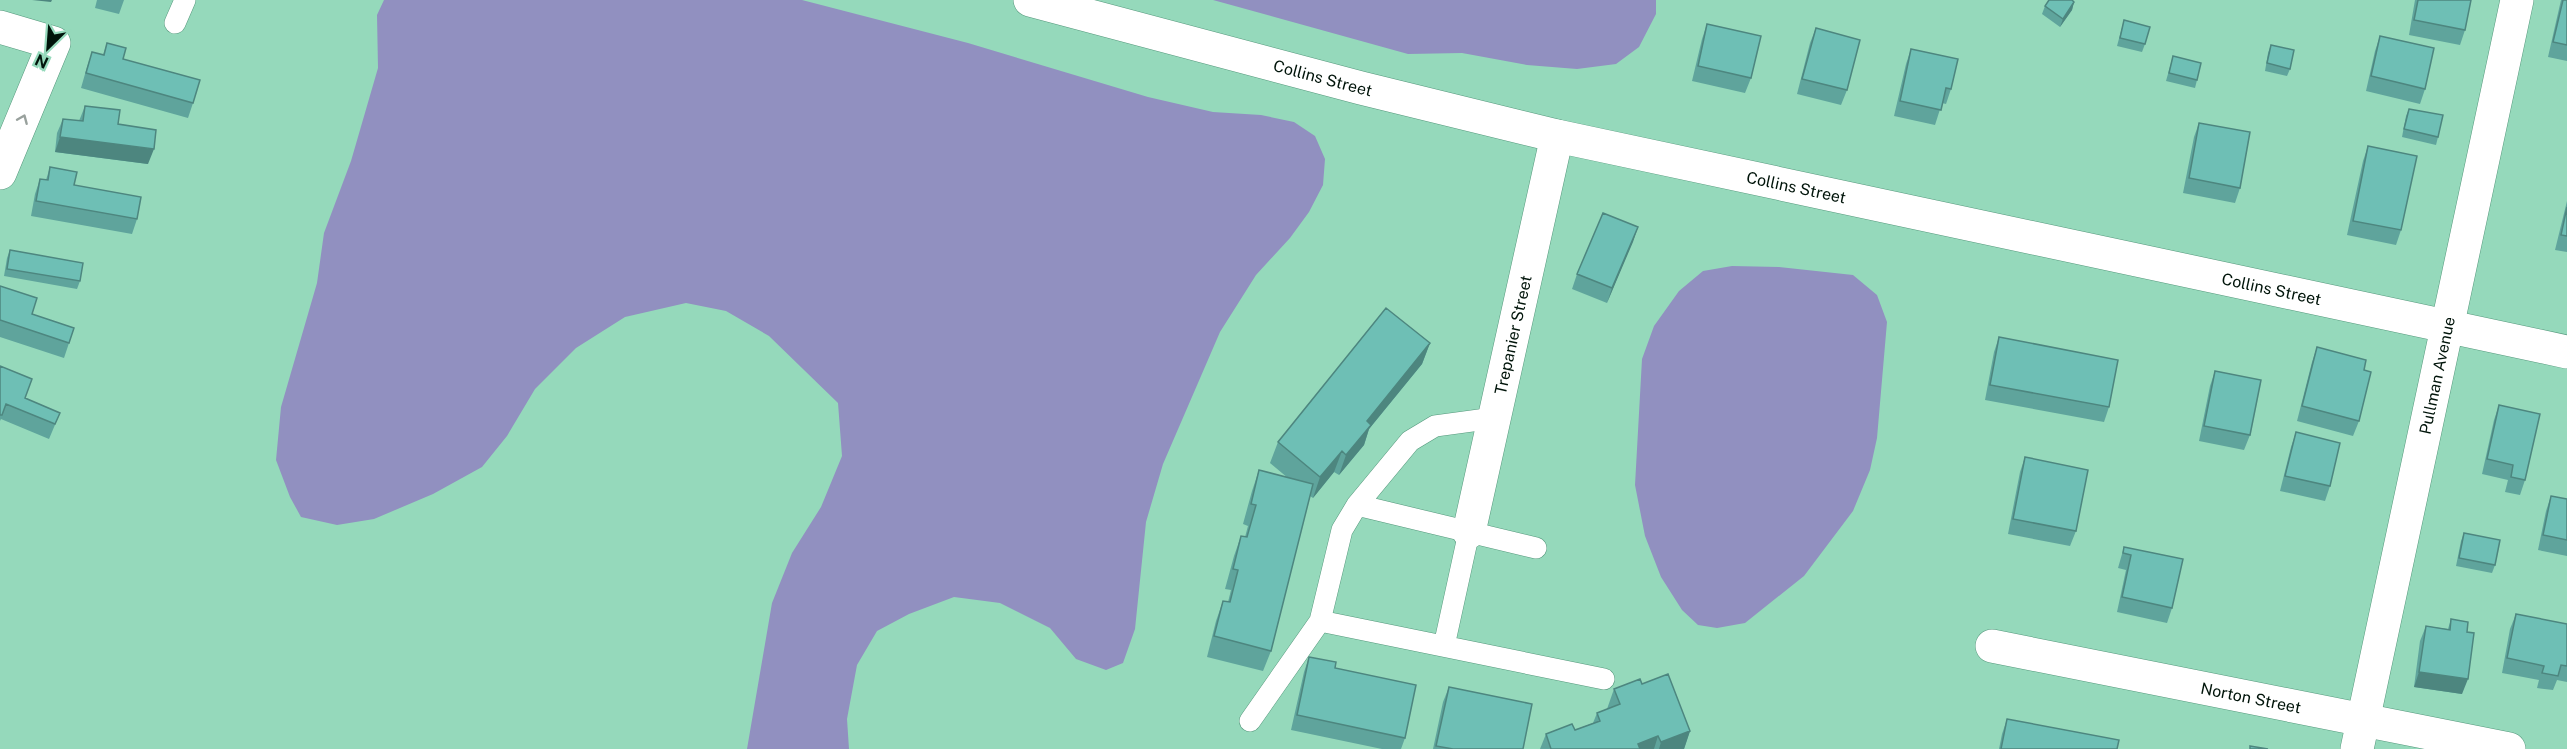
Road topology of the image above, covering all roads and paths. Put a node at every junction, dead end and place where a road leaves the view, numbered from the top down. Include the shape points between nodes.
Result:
1 (185, 0) edge
2 (1030, 0) edge
3 (2517, 0) edge
4 (175, 23) dead end
5 (0, 27) edge
6 (1557, 136) junction
7 (0, 173) edge
8 (2447, 326) junction
9 (2567, 352) edge
10 (1494, 418) junction
11 (1357, 505) junction
12 (1469, 532) junction
13 (1536, 548) dead end
14 (1320, 621) junction
15 (1992, 645) dead end
16 (1444, 646) junction
17 (1604, 679) dead end
18 (1250, 721) dead end
19 (2360, 734) edge
20 (2509, 749) edge

1 - 4 lane
2 - 6 street, Collins Street
3 - 8 street, Pullman Avenue
7 -> 5 street via 54,43
6 - 8 street, Collins Street
6 - 10 street, Trepanier Street
8 - 9 street, Collins Street
8 - 19 street, Pullman Avenue
10 - 11 lane via 1450,422 1422,432
10 - 12 street, Trepanier Street
11 - 12 lane
11 - 14 lane via 1342,530
12 - 13 lane
12 - 16 lane
14 - 16 lane
14 - 18 lane
15 - 19 street, Norton Street
16 - 17 lane
19 - 20 street, Norton Street

